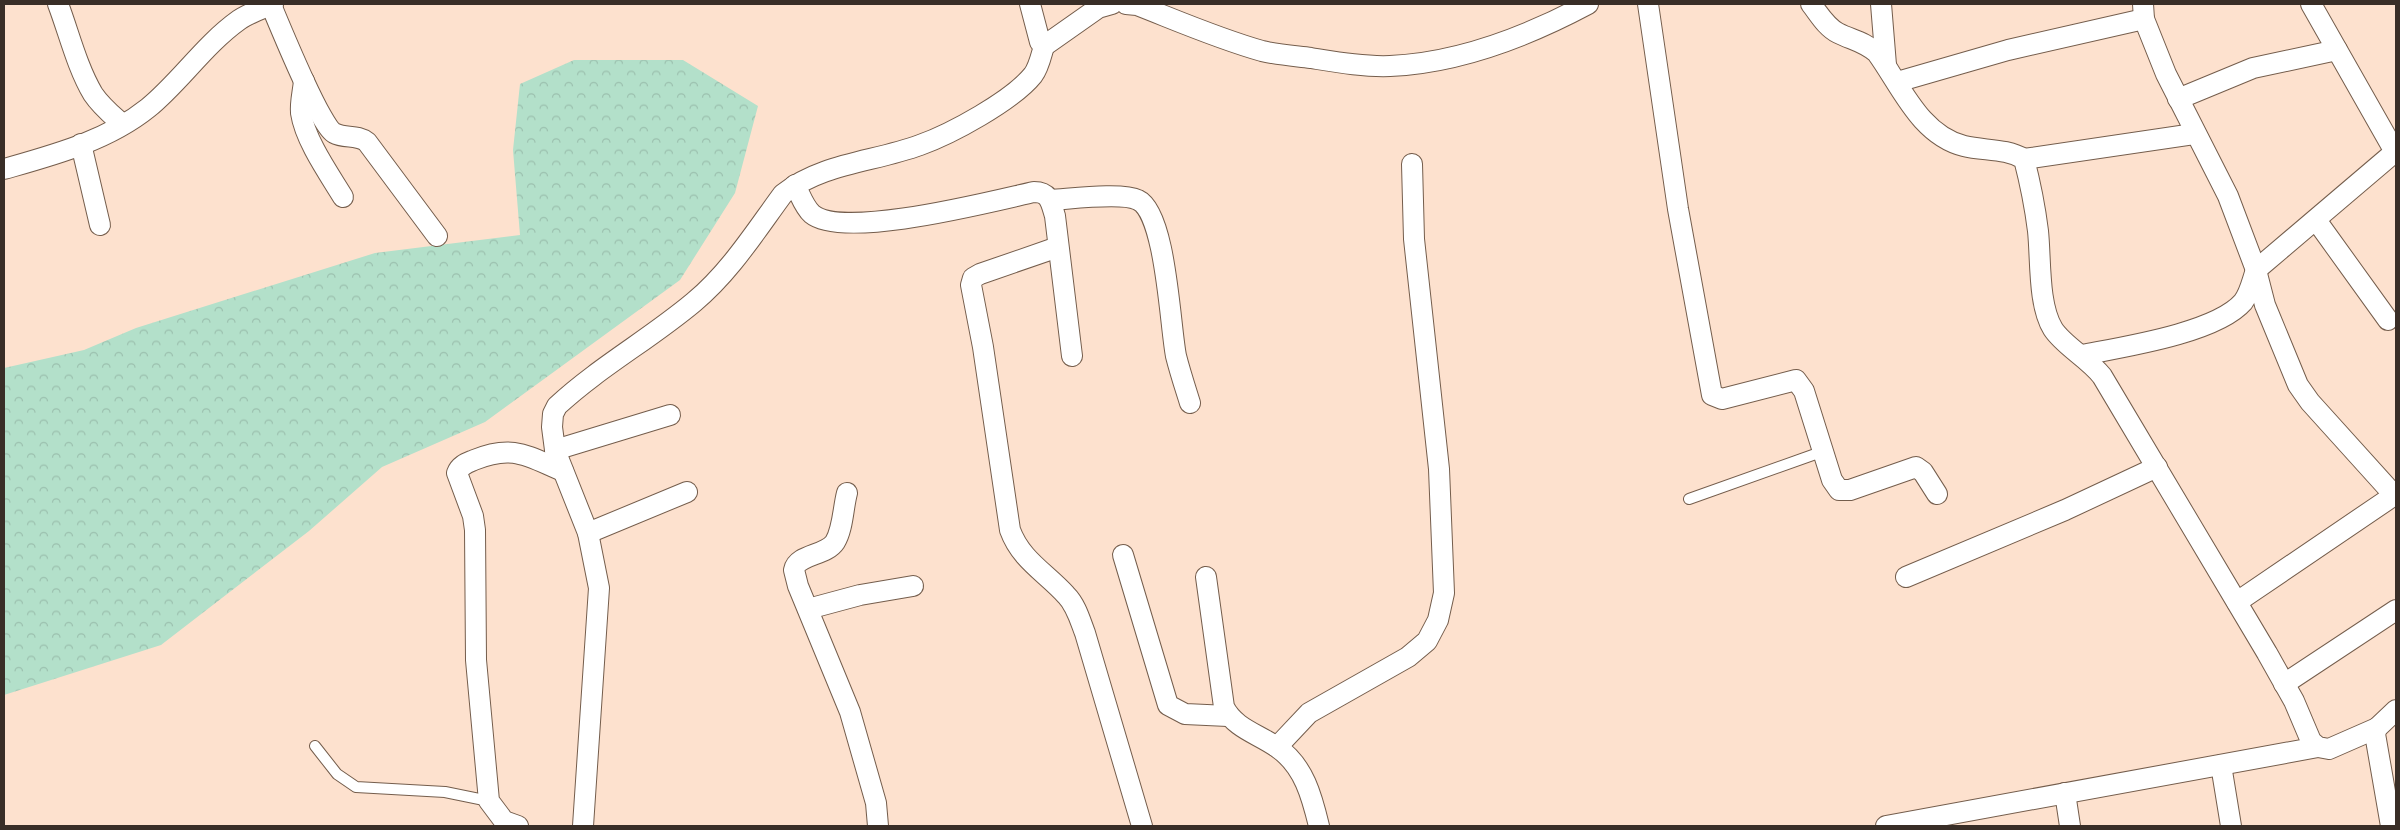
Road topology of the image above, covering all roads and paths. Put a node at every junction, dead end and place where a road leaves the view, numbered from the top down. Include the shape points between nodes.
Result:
1 (58, 4) edge
2 (272, 4) edge
3 (1030, 4) edge
4 (1112, 4) edge
5 (1126, 4) edge
6 (1588, 4) edge
7 (1648, 4) edge
8 (1811, 4) edge
9 (1880, 4) edge
10 (2311, 4) edge
11 (2143, 12) edge
12 (1044, 46) junction
13 (2337, 50) junction
14 (1886, 65) junction
15 (304, 81) junction
16 (1897, 82) junction
17 (2178, 99) junction
18 (122, 124) junction
19 (2194, 134) junction
20 (81, 144) junction
21 (2396, 152) edge
22 (2024, 159) junction
23 (1412, 164) dead end
24 (4, 169) edge
25 (795, 184) junction
26 (343, 197) dead end
27 (1051, 200) junction
28 (2316, 220) junction
29 (100, 226) dead end
30 (437, 236) dead end
31 (1058, 248) junction
32 (2256, 270) junction
33 (2388, 320) dead end
34 (2082, 355) junction
35 (1072, 356) dead end
36 (1190, 403) dead end
37 (670, 415) dead end
38 (555, 450) junction
39 (1824, 451) junction
40 (2157, 467) junction
41 (563, 470) junction
42 (687, 492) dead end
43 (847, 493) dead end
44 (1937, 494) dead end
45 (2395, 495) edge
46 (1689, 499) dead end
47 (588, 533) junction
48 (1123, 555) dead end
49 (1206, 577) dead end
50 (1906, 577) dead end
51 (913, 586) dead end
52 (2237, 602) junction
53 (808, 608) junction
54 (2396, 610) edge
55 (2284, 684) junction
56 (2396, 710) edge
57 (1228, 716) junction
58 (2377, 728) junction
59 (315, 746) dead end
60 (1277, 747) junction
61 (2318, 748) junction
62 (2221, 766) junction
63 (2065, 793) junction
64 (489, 801) junction
65 (1899, 825) edge
66 (518, 826) edge
67 (583, 826) edge
68 (878, 826) edge
69 (1142, 826) edge
70 (1319, 826) edge
71 (2070, 826) edge
72 (2231, 826) edge
73 (2391, 826) edge

1 - 18 street via 93,94
2 - 15 street
2 - 18 street via 240,19 147,108
3 - 12 street via 1040,42
4 - 12 street via 1098,8
5 - 6 street via 1137,5 1264,52 1389,66 1439,60 1500,43
7 - 39 street via 1678,209 1712,395 1722,399 1796,380 1804,391
8 - 14 street via 1827,24 1837,32 1870,46
9 - 14 street
10 - 13 street
11 - 16 street
11 - 17 street
12 - 25 street via 1034,74 1020,88 952,130 920,145 860,161
13 - 17 street via 2253,68
13 - 21 street
14 - 16 street
15 - 26 street via 303,120
15 - 30 street via 331,131 367,142
16 - 22 street via 1916,113 1950,142 2010,152
17 - 19 street
18 - 20 street
19 - 22 street
19 - 32 street via 2224,188
20 - 24 street
20 - 29 street
21 - 28 street
22 - 34 street via 2038,228 2048,319 2062,340
23 - 60 street via 1414,239 1439,469 1444,593 1438,620 1427,641 1408,657 1309,713
25 - 27 street via 812,214 836,223 856,224 1034,192 1042,192
25 - 38 street via 783,194 722,276 702,295 652,337 557,406 552,427
27 - 31 street
27 - 36 street via 1125,197 1146,206 1163,260 1176,356
28 - 32 street
28 - 33 street
31 - 35 street
31 - 69 street via 980,274 973,278 971,285 1010,530 1027,559 1067,595 1075,608
32 - 34 street via 2249,293 2235,310 2205,325 2157,340
32 - 45 street via 2265,305 2298,385
34 - 40 street via 2102,376
37 - 38 street
38 - 41 street
39 - 44 street via 1832,480 1839,490 1850,490 1916,467 1924,472
39 - 46 lane
40 - 50 street
40 - 52 street
41 - 47 street
41 - 64 street via 503,451 462,465 457,473 475,530 476,660
42 - 47 street
43 - 53 street via 836,542 795,565 798,586
45 - 52 street
47 - 67 street via 600,588
48 - 57 street via 1168,705 1185,714
49 - 57 street via 1218,674
51 - 53 street
52 - 55 street
53 - 68 street via 850,712 876,803
54 - 55 street
55 - 61 street via 2311,741
56 - 58 street
57 - 60 street
58 - 61 street via 2329,749
58 - 73 street via 2375,740
59 - 64 lane via 337,774 356,787 445,792
60 - 70 street via 1302,776 1313,800
61 - 62 street
62 - 63 street
62 - 72 street
63 - 65 street
63 - 71 street
64 - 66 street via 504,821

